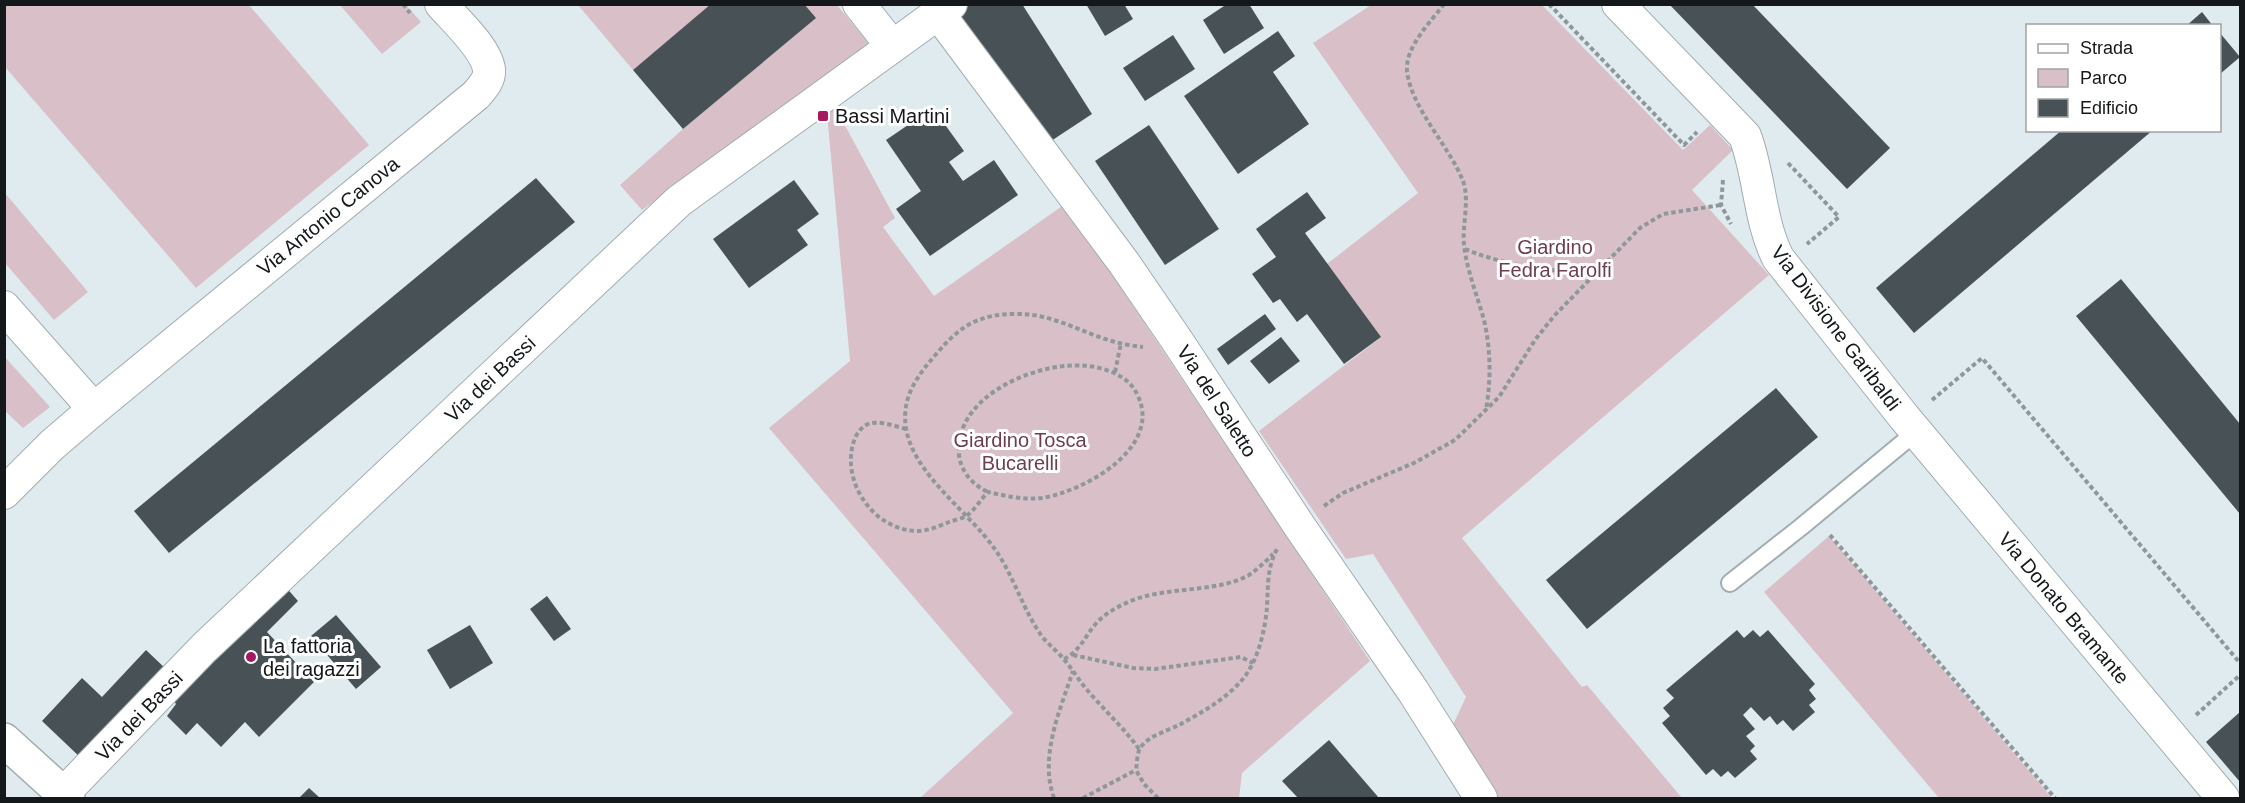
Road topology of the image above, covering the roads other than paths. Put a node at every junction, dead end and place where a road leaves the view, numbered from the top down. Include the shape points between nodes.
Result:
1 (441, 4) edge
2 (859, 4) edge
3 (1618, 4) edge
4 (944, 9) edge
5 (892, 46) junction
6 (4, 307) edge
7 (94, 409) junction
8 (1915, 418) junction
9 (4, 493) edge
10 (1730, 583) dead end
11 (4, 740) edge
12 (65, 796) edge
13 (1481, 798) edge
14 (2223, 798) edge

1 - 7 street, Via Antonio Canova via 486,60 489,71 476,95
2 - 5 street
3 - 8 street, Via Divisione Garibaldi via 1745,136 1754,159 1770,242 1778,258
4 - 5 street, Via dei Bassi
4 - 13 street, Via del Saletto via 1176,339
5 - 12 street, Via dei Bassi via 679,201 204,648
6 - 7 street
7 - 9 street, Via Antonio Canova
8 - 10 lane via 1814,517
8 - 14 street, Via Donato Bramante
11 - 12 street

